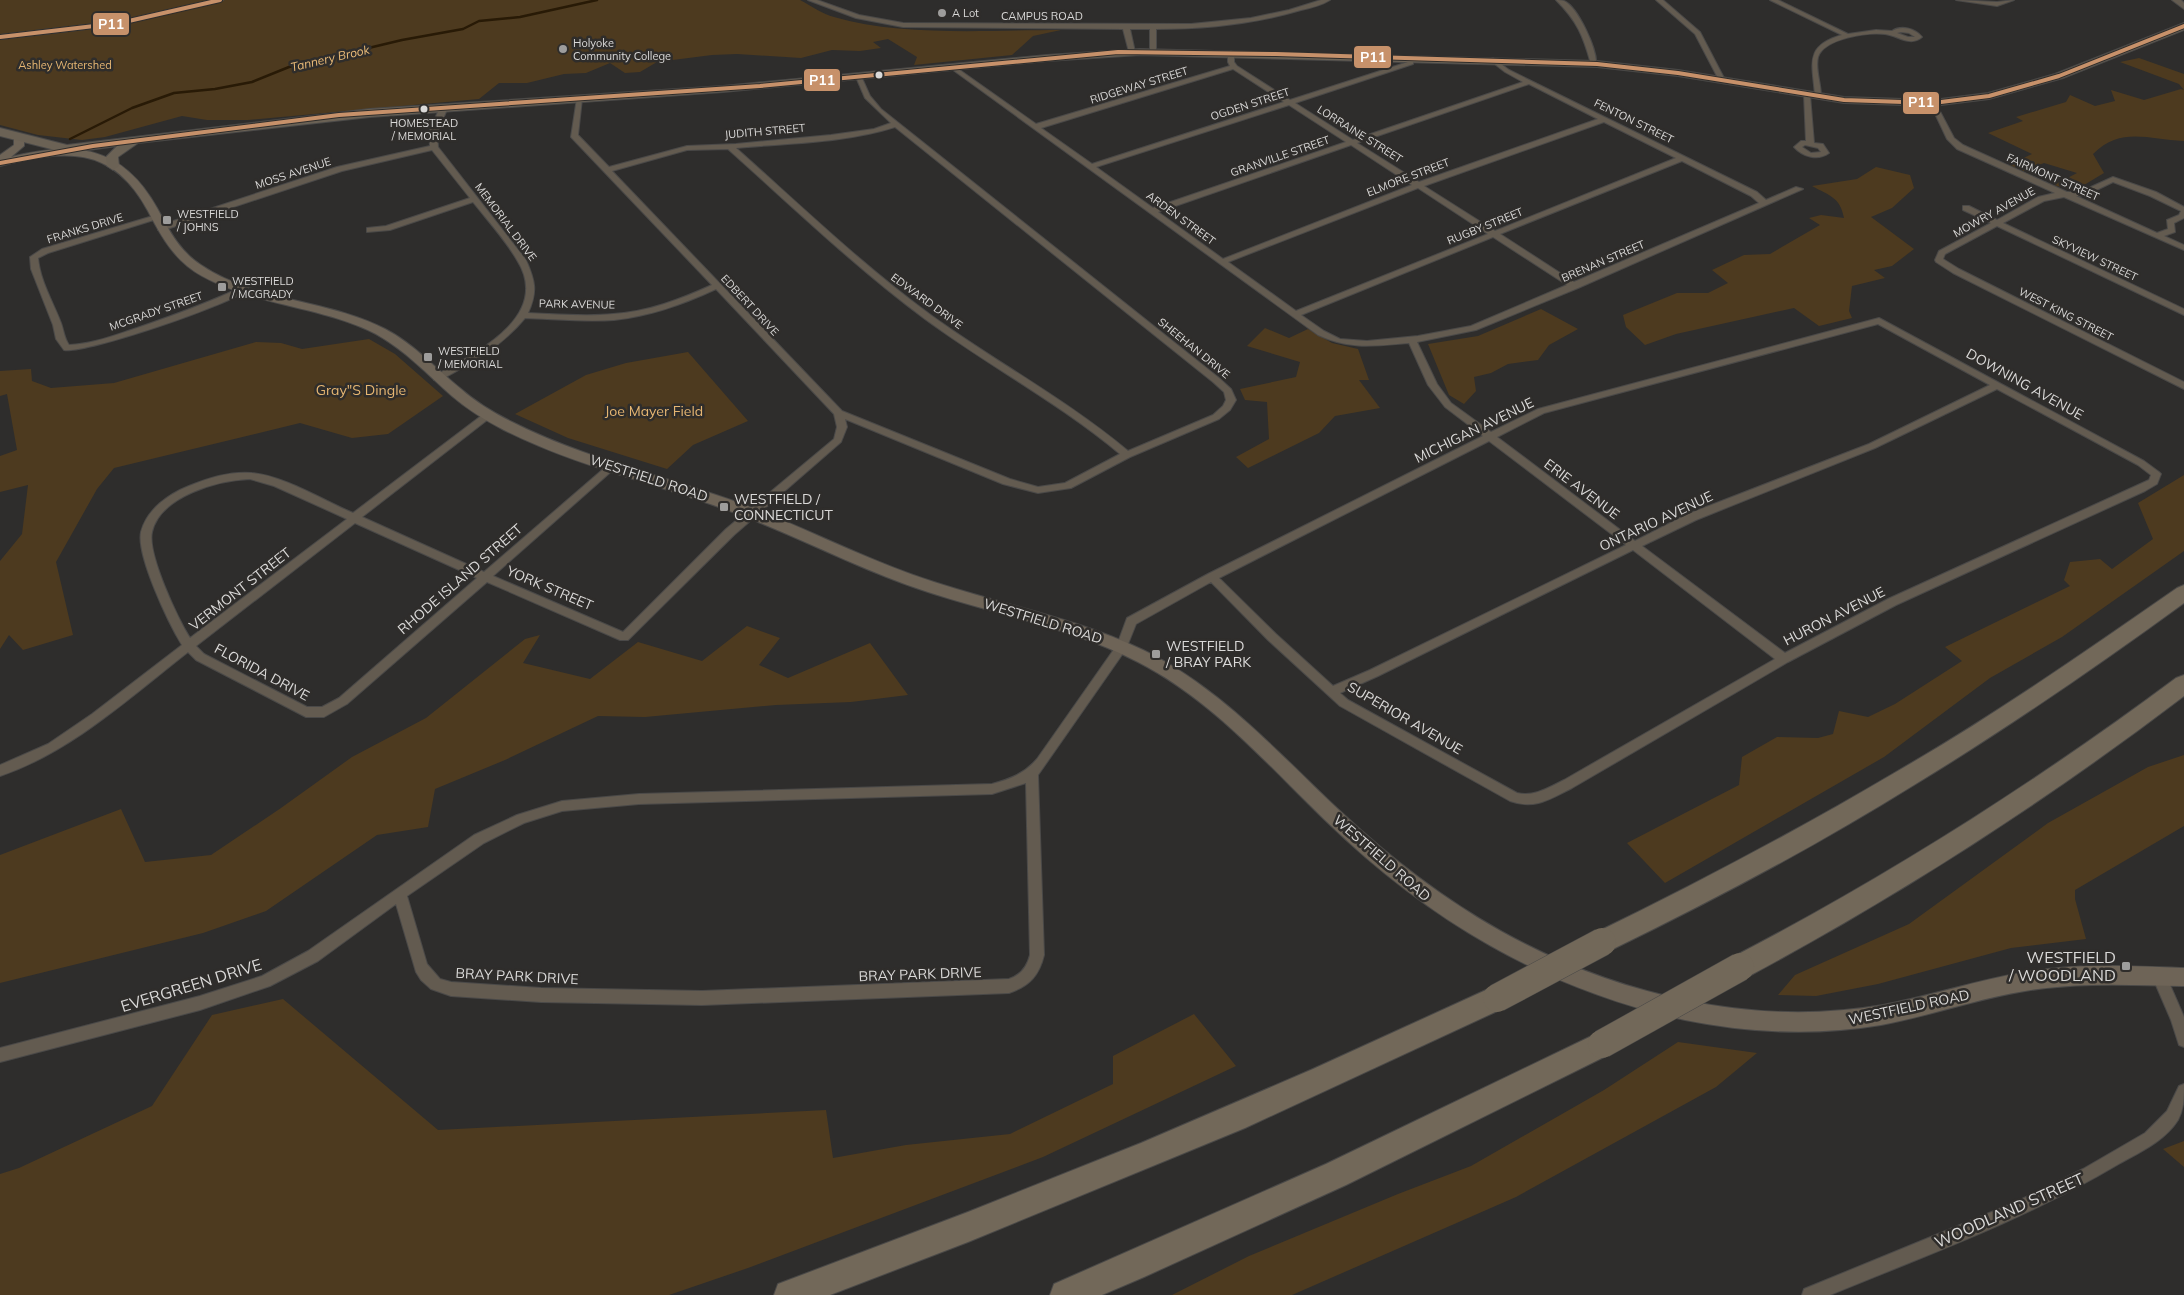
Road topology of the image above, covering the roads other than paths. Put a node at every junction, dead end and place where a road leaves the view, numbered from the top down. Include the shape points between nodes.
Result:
1 (220, 0) edge
2 (811, 0) edge
3 (1327, 0) edge
4 (1559, 0) edge
5 (1659, 0) edge
6 (1773, 0) edge
7 (1960, 0) edge
8 (2011, 0) edge
9 (2177, 0) edge
10 (2184, 5) edge
11 (1126, 26) junction
12 (2184, 26) edge
13 (1153, 27) junction
14 (2184, 32) edge
15 (1894, 34) dead end
16 (1846, 35) junction
17 (0, 37) edge
18 (2156, 39) junction
19 (1132, 52) junction
20 (1153, 52) junction
21 (1231, 53) junction
22 (1412, 58) junction
23 (1493, 60) junction
24 (1594, 64) junction
25 (952, 67) junction
26 (1234, 67) junction
27 (859, 77) junction
28 (1722, 80) junction
29 (1529, 82) junction
30 (1813, 96) junction
31 (580, 99) junction
32 (1290, 103) junction
33 (1933, 104) junction
34 (444, 107) junction
35 (1605, 119) junction
36 (896, 124) junction
37 (1035, 128) junction
38 (0, 132) edge
39 (19, 137) junction
40 (143, 139) junction
41 (1352, 143) junction
42 (1810, 143) dead end
43 (729, 146) junction
44 (434, 147) junction
45 (67, 150) junction
46 (1682, 158) junction
47 (0, 161) edge
48 (113, 166) junction
49 (1090, 167) junction
50 (607, 170) junction
51 (1419, 185) junction
52 (1799, 189) dead end
53 (2066, 196) junction
54 (475, 199) junction
55 (1764, 203) junction
56 (1966, 208) dead end
57 (1152, 211) junction
58 (2184, 211) edge
59 (158, 223) junction
60 (1997, 224) junction
61 (370, 230) dead end
62 (1495, 234) junction
63 (2157, 236) junction
64 (2184, 248) edge
65 (1939, 260) joint
66 (1222, 262) junction
67 (717, 286) junction
68 (1575, 286) junction
69 (245, 289) junction
70 (2184, 312) edge
71 (1295, 314) junction
72 (523, 315) junction
73 (1879, 321) joint
74 (1412, 340) junction
75 (72, 348) joint
76 (437, 378) junction
77 (1997, 385) junction
78 (2184, 386) edge
79 (839, 413) junction
80 (488, 416) junction
81 (1491, 438) junction
82 (1127, 455) junction
83 (611, 467) junction
84 (2156, 474) joint
85 (753, 514) junction
86 (354, 518) junction
87 (1635, 546) junction
88 (485, 577) junction
89 (1212, 577) junction
90 (2184, 593) edge
91 (190, 646) junction
92 (1122, 646) junction
93 (1784, 658) junction
94 (2184, 684) edge
95 (1330, 692) junction
96 (326, 712) joint
97 (0, 771) edge
98 (1032, 772) junction
99 (1532, 800) joint
100 (400, 894) junction
101 (2159, 976) junction
102 (2184, 977) edge
103 (2184, 1040) edge
104 (0, 1055) edge
105 (2184, 1091) edge
106 (789, 1295) edge
107 (1065, 1295) edge
108 (1810, 1295) edge

1 - 17 street via 120,24
2 - 11 street, CAMPUS ROAD via 863,18 904,25
3 - 13 street, CAMPUS ROAD via 1288,12 1221,23
4 - 24 street via 1574,16
5 - 28 street via 1698,33
6 - 16 street
7 - 8 street via 1997,4
9 - 10 street
11 - 13 street, CAMPUS ROAD
11 - 19 street
12 - 18 main road
13 - 20 street
14 - 18 main road
15 - 16 street
16 - 30 street via 1828,42 1816,54
18 - 33 main road via 2023,87 1989,96
19 - 20 main road
19 - 25 main road
20 - 21 main road
21 - 22 main road
21 - 26 street
22 - 23 main road
22 - 32 street, OGDEN STREET via 1412,63
23 - 24 main road
23 - 29 street, FENTON STREET
24 - 28 main road
25 - 27 main road
25 - 37 street, ARDEN STREET
26 - 32 street, LORRAINE STREET
26 - 37 street, RIDGEWAY STREET
27 - 31 main road
27 - 36 street, SHEEHAN DRIVE via 869,100
28 - 30 main road
29 - 35 street, FENTON STREET
29 - 41 street, GRANVILLE STREET
30 - 33 main road
30 - 42 street
31 - 34 main road
31 - 50 street, EDBERT DRIVE via 574,135
32 - 41 street, LORRAINE STREET
32 - 49 street, OGDEN STREET
33 - 53 street, FAIRMONT STREET via 1951,139 1960,147
34 - 40 main road via 324,117
34 - 44 street via 433,133
35 - 46 street, FENTON STREET
35 - 51 street, ELMORE STREET
36 - 43 street, JUDITH STREET via 831,138
36 - 82 street, SHEEHAN DRIVE via 1228,391 1230,404 1216,416
37 - 49 street, ARDEN STREET
38 - 39 main road, WESTFIELD ROAD
39 - 45 main road, WESTFIELD ROAD
39 - 47 main road via 19,146
40 - 45 main road
40 - 48 main road via 117,151 112,157
41 - 51 street, LORRAINE STREET
41 - 57 street, GRANVILLE STREET
43 - 50 street, JUDITH STREET via 678,150
43 - 82 street, EDWARD DRIVE via 889,288 1098,429
44 - 54 street, MEMORIAL DRIVE
44 - 59 street, MOSS AVENUE via 347,167
45 - 47 main road
45 - 48 main road, WESTFIELD ROAD
46 - 55 street, FENTON STREET via 1754,194
46 - 62 street, RUGBY STREET
48 - 59 main road, WESTFIELD ROAD via 135,182
49 - 57 street, ARDEN STREET
50 - 67 street, EDBERT DRIVE
51 - 62 street, LORRAINE STREET
51 - 66 street, ELMORE STREET
52 - 55 street, BRENAN STREET
53 - 58 street, MOWRY AVENUE via 2082,194 2113,180 2153,194
53 - 60 street, MOWRY AVENUE via 2041,199
53 - 63 street, FAIRMONT STREET
54 - 61 street via 387,228
54 - 72 street, MEMORIAL DRIVE via 529,272 532,294
55 - 68 street, BRENAN STREET
56 - 60 street, SKYVIEW STREET
57 - 66 street, ARDEN STREET
58 - 63 street via 2183,216 2170,222 2172,230
59 - 69 main road, WESTFIELD ROAD via 172,247 188,263 213,278
59 - 75 street, FRANKS DRIVE via 45,251 34,257 35,269 58,325 60,339 67,348
60 - 65 street, MOWRY AVENUE via 1942,253
60 - 70 street, SKYVIEW STREET
62 - 68 street, LORRAINE STREET
62 - 71 street, RUGBY STREET
63 - 64 street, FAIRMONT STREET
65 - 78 street, WEST KING STREET
66 - 71 street, ARDEN STREET
67 - 72 street, PARK AVENUE via 675,303 632,314 604,318
67 - 79 street, EDBERT DRIVE
68 - 74 street, BRENAN STREET via 1473,328
69 - 75 street, MCGRADY STREET via 219,302 122,335
69 - 76 main road, WESTFIELD ROAD via 324,310 376,330 405,348
71 - 74 street, ARDEN STREET via 1321,333 1343,342 1367,344
72 - 76 street, MEMORIAL DRIVE via 505,335
73 - 77 street, DOWNING AVENUE
73 - 81 street, MICHIGAN AVENUE via 1541,412
74 - 81 street, ERIE AVENUE via 1441,397
76 - 80 main road, WESTFIELD ROAD
77 - 84 street, DOWNING AVENUE
77 - 87 street, ONTARIO AVENUE via 1872,446 1692,517
79 - 82 street, SHEEHAN DRIVE via 1007,482 1038,490 1067,486
79 - 85 street via 842,427 838,440
80 - 83 main road, WESTFIELD ROAD via 550,445
80 - 86 street, VERMONT STREET
81 - 87 street, ERIE AVENUE
81 - 89 street, MICHIGAN AVENUE
83 - 85 main road, WESTFIELD ROAD
83 - 88 street, RHODE ISLAND STREET
84 - 93 street, HURON AVENUE via 2153,482 2141,489 1892,602
85 - 88 street, YORK STREET via 730,532 624,637
85 - 92 main road, WESTFIELD ROAD via 916,583 1050,620
86 - 88 street, YORK STREET
86 - 91 street, VERMONT STREET
86 - 91 street, FLORIDA DRIVE via 286,487 249,476 210,482 167,503 150,523 146,532 147,546 175,623
87 - 93 street, ERIE AVENUE
87 - 95 street, ONTARIO AVENUE
88 - 96 street, RHODE ISLAND STREET via 343,701
89 - 92 street, MICHIGAN AVENUE via 1131,621
89 - 95 street, SUPERIOR AVENUE
90 - 106 highway, bridge via 2078,668 1905,779 1695,898 1602,942 1497,998 1145,1155
91 - 96 street, FLORIDA DRIVE via 200,657 306,712
91 - 97 street, VERMONT STREET via 72,734
92 - 98 street
92 - 101 main road, WESTFIELD ROAD via 1172,674 1215,704 1382,862 1429,899 1488,937 1549,967 1613,991 1712,1015 1805,1022 1845,1021 2047,978
93 - 99 street, HURON AVENUE via 1564,787
94 - 107 highway, bridge via 2058,774 1955,842 1784,944 1602,1044 1495,1099 1302,1190
95 - 99 street, SUPERIOR AVENUE via 1344,703 1514,797
98 - 100 street via 1008,785 992,789 639,798 562,806 521,819 479,839
98 - 100 street, BRAY PARK DRIVE via 1037,955 1034,968 1027,977 1009,986 702,998 459,990 440,986 426,976
100 - 104 street, EVERGREEN DRIVE via 313,956 266,981 182,1008
101 - 102 main road, WESTFIELD ROAD
101 - 103 street
105 - 108 street, WOODLAND STREET via 2172,1116 2150,1138 2088,1174 2014,1211

